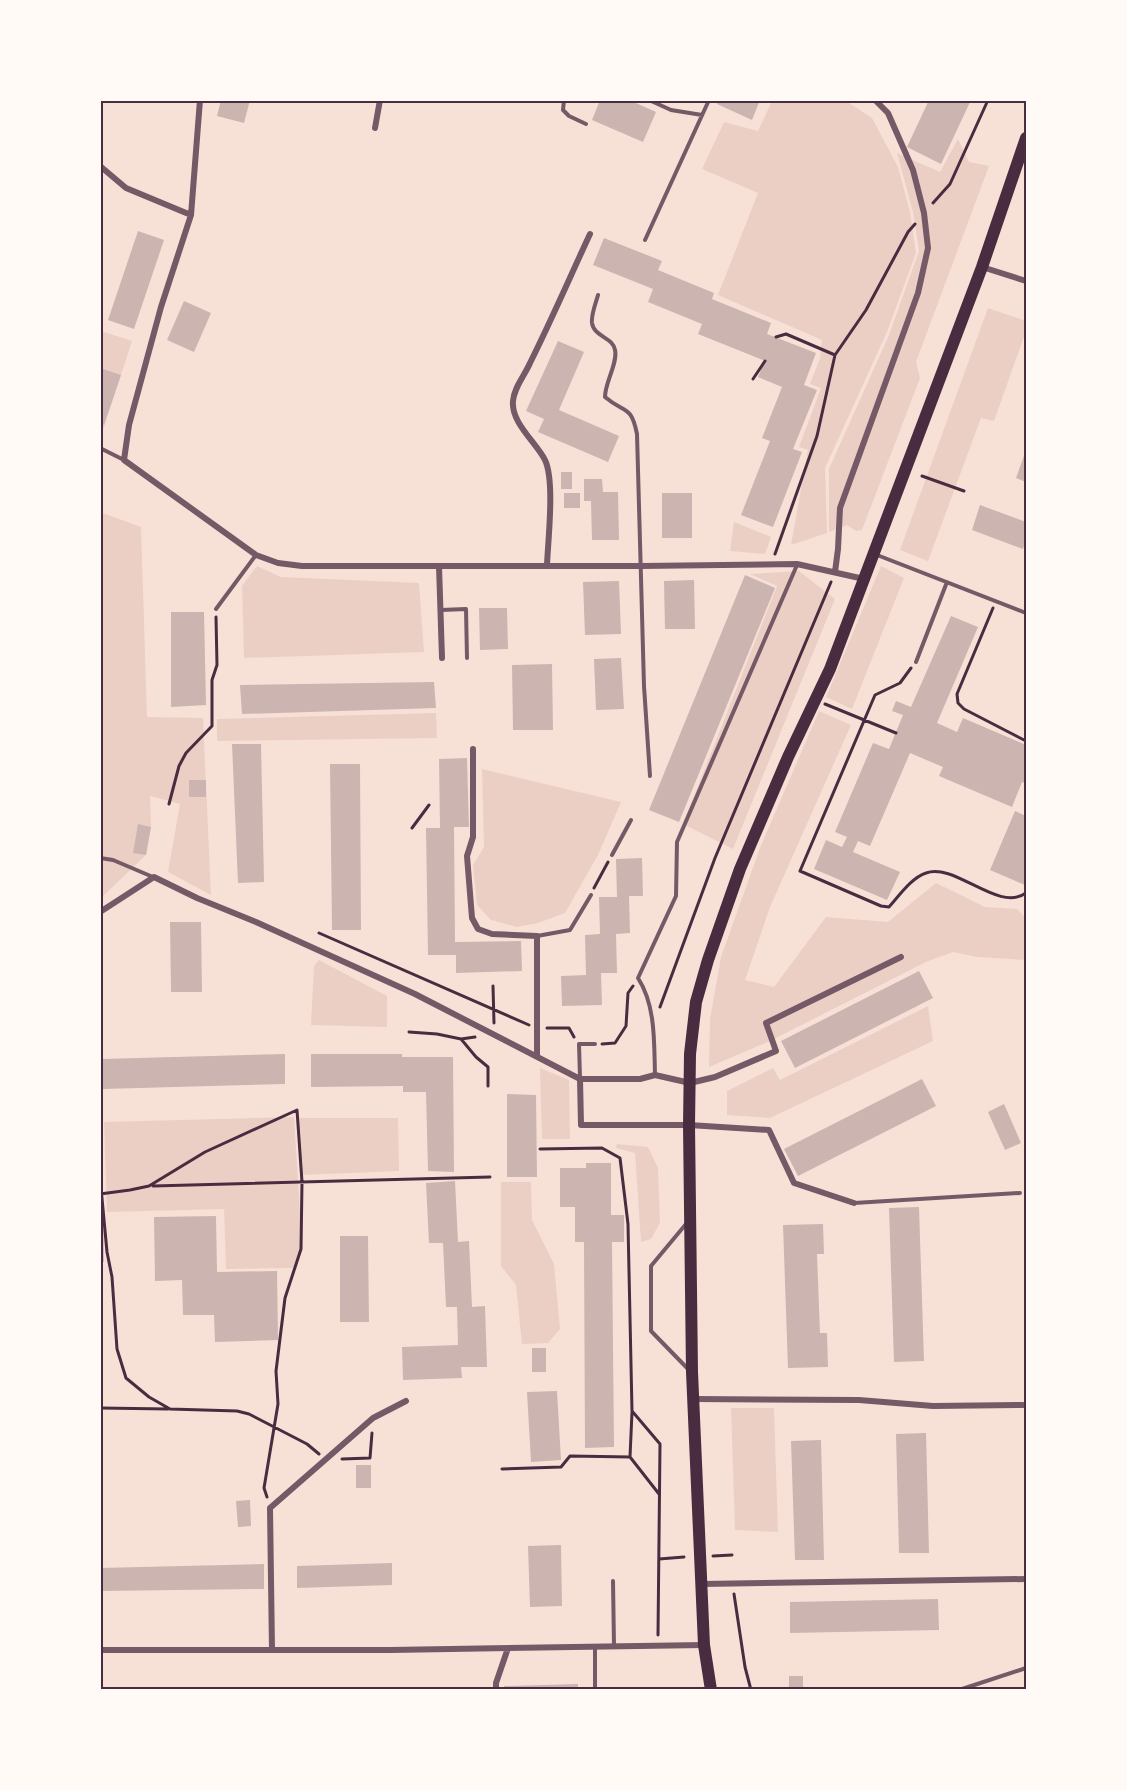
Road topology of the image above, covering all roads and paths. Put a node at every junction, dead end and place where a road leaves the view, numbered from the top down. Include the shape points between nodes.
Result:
1 (201, 100) edge
2 (380, 100) edge
3 (564, 100) edge
4 (649, 100) edge
5 (709, 100) edge
6 (875, 100) edge
7 (988, 100) edge
8 (702, 115) junction
9 (586, 124) dead end
10 (375, 128) dead end
11 (1026, 138) edge
12 (100, 166) edge
13 (924, 213) junction
14 (190, 215) junction
15 (590, 234) dead end
16 (645, 240) dead end
17 (982, 267) junction
18 (1026, 281) edge
19 (598, 295) dead end
20 (776, 338) dead end
21 (835, 355) junction
22 (765, 361) dead end
23 (753, 379) dead end
24 (100, 448) edge
25 (123, 460) junction
26 (922, 476) dead end
27 (964, 491) dead end
28 (873, 554) junction
29 (256, 555) junction
30 (797, 564) junction
31 (547, 565) junction
32 (771, 565) junction
33 (439, 566) junction
34 (641, 566) junction
35 (835, 572) junction
36 (864, 579) junction
37 (947, 582) junction
38 (996, 601) junction
39 (216, 609) joint
40 (441, 610) junction
41 (1026, 613) edge
42 (442, 658) dead end
43 (467, 658) dead end
44 (916, 662) joint
45 (815, 700) junction
46 (863, 720) junction
47 (896, 733) dead end
48 (1026, 741) edge
49 (473, 749) dead end
50 (650, 776) dead end
51 (169, 804) dead end
52 (429, 805) dead end
53 (631, 820) dead end
54 (412, 828) dead end
55 (612, 855) joint
56 (100, 858) edge
57 (154, 877) junction
58 (1026, 893) edge
59 (591, 895) joint
60 (100, 912) edge
61 (319, 933) dead end
62 (537, 936) junction
63 (901, 957) dead end
64 (638, 978) junction
65 (492, 986) dead end
66 (493, 1010) junction
67 (653, 1025) junction
68 (537, 1028) junction
69 (409, 1032) dead end
70 (494, 1034) junction
71 (579, 1044) junction
72 (594, 1044) joint
73 (537, 1056) junction
74 (656, 1075) junction
75 (580, 1079) junction
76 (690, 1083) junction
77 (488, 1086) dead end
78 (689, 1125) junction
79 (540, 1149) dead end
80 (100, 1177) edge
81 (490, 1177) dead end
82 (303, 1182) junction
83 (150, 1186) junction
84 (1020, 1193) dead end
85 (102, 1194) edge
86 (854, 1203) joint
87 (690, 1219) junction
88 (692, 1372) junction
89 (693, 1399) junction
90 (406, 1401) dead end
91 (1025, 1405) edge
92 (100, 1408) edge
93 (170, 1409) junction
94 (632, 1411) junction
95 (373, 1418) junction
96 (274, 1427) junction
97 (630, 1457) junction
98 (324, 1459) junction
99 (502, 1469) dead end
100 (659, 1494) junction
101 (270, 1508) junction
102 (732, 1555) dead end
103 (713, 1556) dead end
104 (684, 1557) dead end
105 (659, 1558) junction
106 (1026, 1579) edge
107 (613, 1581) dead end
108 (733, 1583) junction
109 (701, 1584) junction
110 (657, 1645) junction
111 (704, 1645) junction
112 (614, 1646) junction
113 (594, 1647) junction
114 (508, 1648) junction
115 (100, 1650) edge
116 (272, 1650) junction
117 (1026, 1668) edge
118 (496, 1689) edge
119 (595, 1689) edge
120 (711, 1689) edge
121 (751, 1689) edge
122 (959, 1689) edge

1 - 14 street
2 - 10 street
3 - 9 lane via 563,110 568,116
4 - 8 lane via 671,110
5 - 8 lane
6 - 13 street via 888,113 913,170
7 - 13 path via 950,184
8 - 16 lane
11 - 17 main road
12 - 14 street via 126,188
13 - 21 path via 908,232 866,310
13 - 35 street via 928,248 918,293 840,508
14 - 25 street via 129,425
15 - 31 street via 513,402 517,418 547,462
17 - 18 street
17 - 28 main road
19 - 34 lane via 591,320 593,327 612,343 616,354 605,397 628,411 634,418 637,434
20 - 21 path via 786,334
21 - 32 path via 817,435
22 - 23 path
24 - 25 lane
25 - 29 street
26 - 27 path
28 - 36 main road
28 - 37 lane
29 - 33 street via 302,566
29 - 39 lane
30 - 32 street
30 - 35 street
30 - 64 lane via 677,842 676,896
31 - 33 street
31 - 34 street
32 - 34 street
33 - 40 street
34 - 50 lane
35 - 36 street
35 - 67 path via 715,858
36 - 45 main road
37 - 38 lane
37 - 44 lane
38 - 41 lane
38 - 48 path via 957,694 958,703
39 - 51 path via 212,726 186,753
40 - 42 street
40 - 43 lane via 466,609
44 - 46 path via 900,683 875,695
45 - 46 path
45 - 76 main road via 744,862 708,960 696,1002
46 - 47 path
46 - 58 path via 800,871 889,907 913,881 938,870 987,892 1011,897
49 - 62 street via 473,837 467,856 472,918 478,929 492,934
52 - 54 path
53 - 55 lane
55 - 59 path
56 - 57 lane
57 - 60 street
57 - 70 street
59 - 62 lane via 570,930
61 - 66 path
62 - 68 street
63 - 76 street via 766,1023 776,1051 716,1077
64 - 67 lane via 645,989
64 - 72 path via 628,993 626,1026 615,1043
65 - 66 path
66 - 68 path
66 - 70 path
67 - 74 lane
68 - 71 path via 568,1028
68 - 73 street
69 - 77 path via 461,1039 488,1067
70 - 73 street
71 - 72 lane
71 - 75 lane
73 - 75 street
74 - 75 street via 640,1079
74 - 76 street
75 - 78 street via 581,1125
76 - 78 main road
78 - 86 street via 769,1130 794,1183
78 - 87 main road
79 - 94 path via 602,1148 620,1158 628,1224
80 - 85 path
81 - 82 path
82 - 83 path
82 - 83 path via 297,1110 205,1152
82 - 96 path via 301,1249 285,1298
83 - 85 path
84 - 86 lane
85 - 93 path via 121,1367 126,1378
87 - 88 main road
87 - 88 lane via 651,1266 651,1331
88 - 89 main road
89 - 91 street
89 - 109 main road
90 - 95 street
92 - 93 path
93 - 96 path via 237,1411
94 - 97 path
94 - 100 path via 660,1444
95 - 98 street
95 - 98 path via 370,1458
96 - 98 path via 307,1444
96 - 101 path via 264,1488
97 - 99 path via 570,1456 561,1467
97 - 100 path
98 - 101 street
100 - 105 path
101 - 116 street
102 - 103 path
104 - 105 path
105 - 110 path
106 - 108 street
107 - 112 lane
108 - 109 street
108 - 121 path
109 - 111 main road
110 - 111 street
110 - 112 street
111 - 120 main road
112 - 113 street
113 - 114 street
113 - 119 lane
114 - 116 street
114 - 118 street
115 - 116 street
117 - 122 lane

